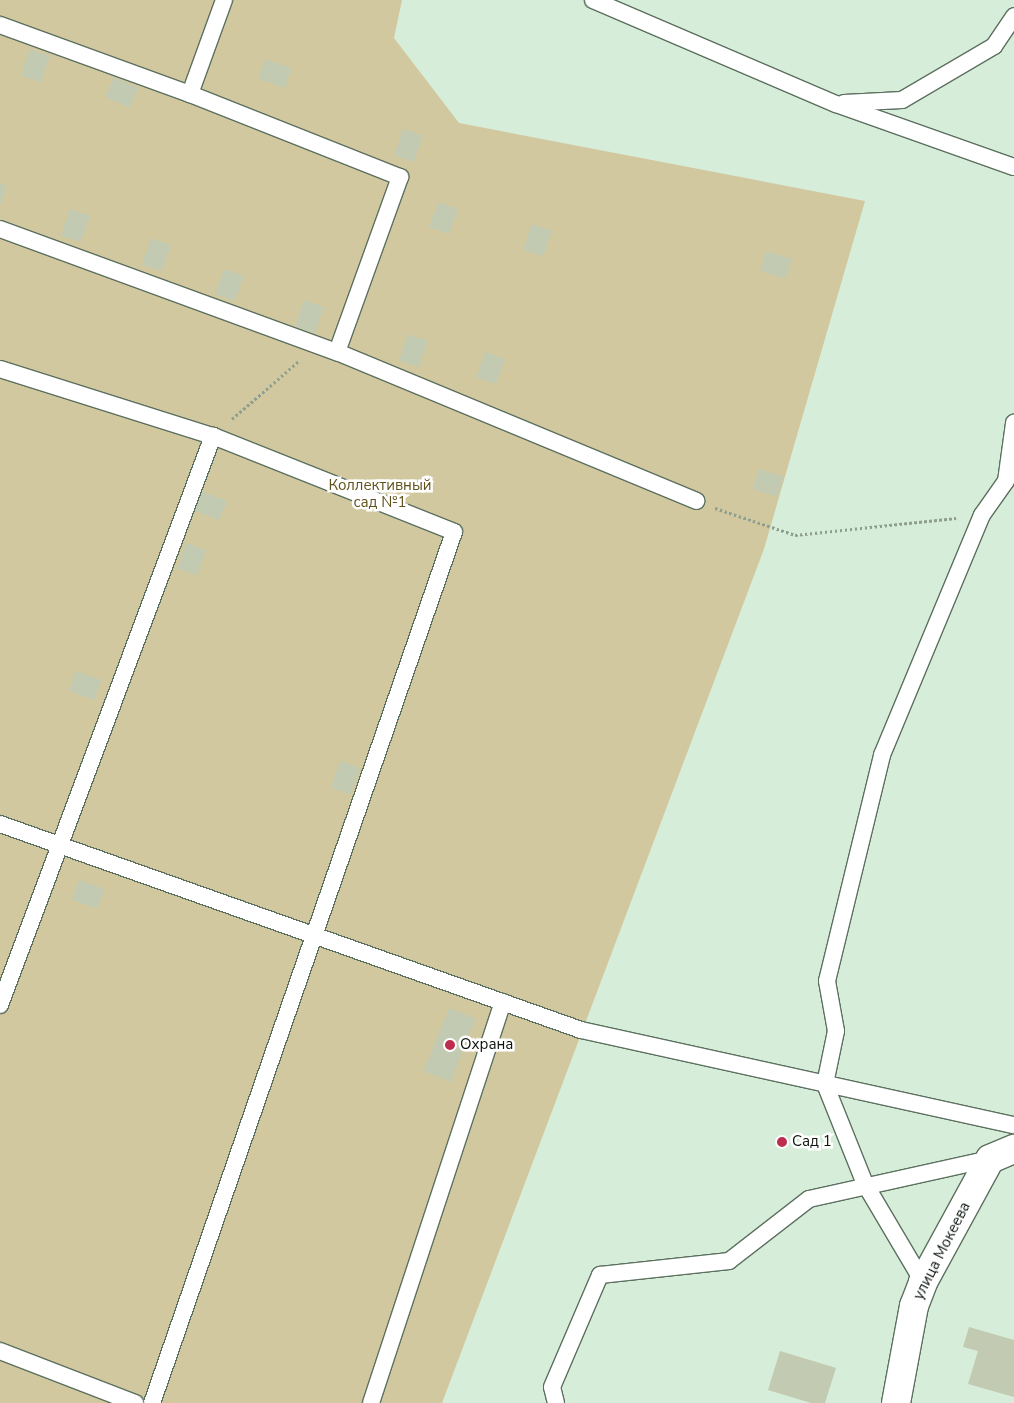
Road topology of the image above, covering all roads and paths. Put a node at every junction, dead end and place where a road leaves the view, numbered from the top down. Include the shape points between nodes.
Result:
1 (224, 0) edge
2 (593, 0) edge
3 (1014, 16) edge
4 (0, 25) edge
5 (190, 94) junction
6 (836, 104) junction
7 (1014, 167) edge
8 (0, 229) edge
9 (318, 345) junction
10 (337, 352) junction
11 (0, 369) edge
12 (1014, 423) edge
13 (213, 436) junction
14 (696, 501) joint
15 (982, 515) junction
16 (0, 824) edge
17 (58, 844) junction
18 (314, 935) junction
19 (503, 1002) junction
20 (0, 1005) edge
21 (825, 1084) junction
22 (1014, 1125) edge
23 (1002, 1154) edge
24 (865, 1184) junction
25 (923, 1282) junction
26 (0, 1351) edge
27 (135, 1403) edge
28 (152, 1403) edge
29 (370, 1403) edge
30 (556, 1403) edge
31 (896, 1403) edge

1 - 5 lane
2 - 6 lane
3 - 6 lane via 994,46 902,100
4 - 5 lane
5 - 10 lane via 400,177
6 - 7 lane
8 - 9 lane
9 - 10 lane
9 - 13 path
10 - 14 lane
11 - 13 lane
12 - 15 lane via 1006,481
13 - 17 lane
13 - 18 lane via 454,532
14 - 15 path via 796,535
15 - 21 lane via 882,755 827,981 836,1031
16 - 17 lane
17 - 18 lane
17 - 20 lane
18 - 19 lane
18 - 28 lane
19 - 21 lane via 581,1030
19 - 29 lane
21 - 22 lane
21 - 24 lane
23 - 24 lane
23 - 25 street, улица Мокеева
24 - 25 lane
24 - 30 lane via 809,1199 729,1262 600,1275 552,1387
25 - 31 street, улица Мокеева via 914,1306
26 - 27 lane

